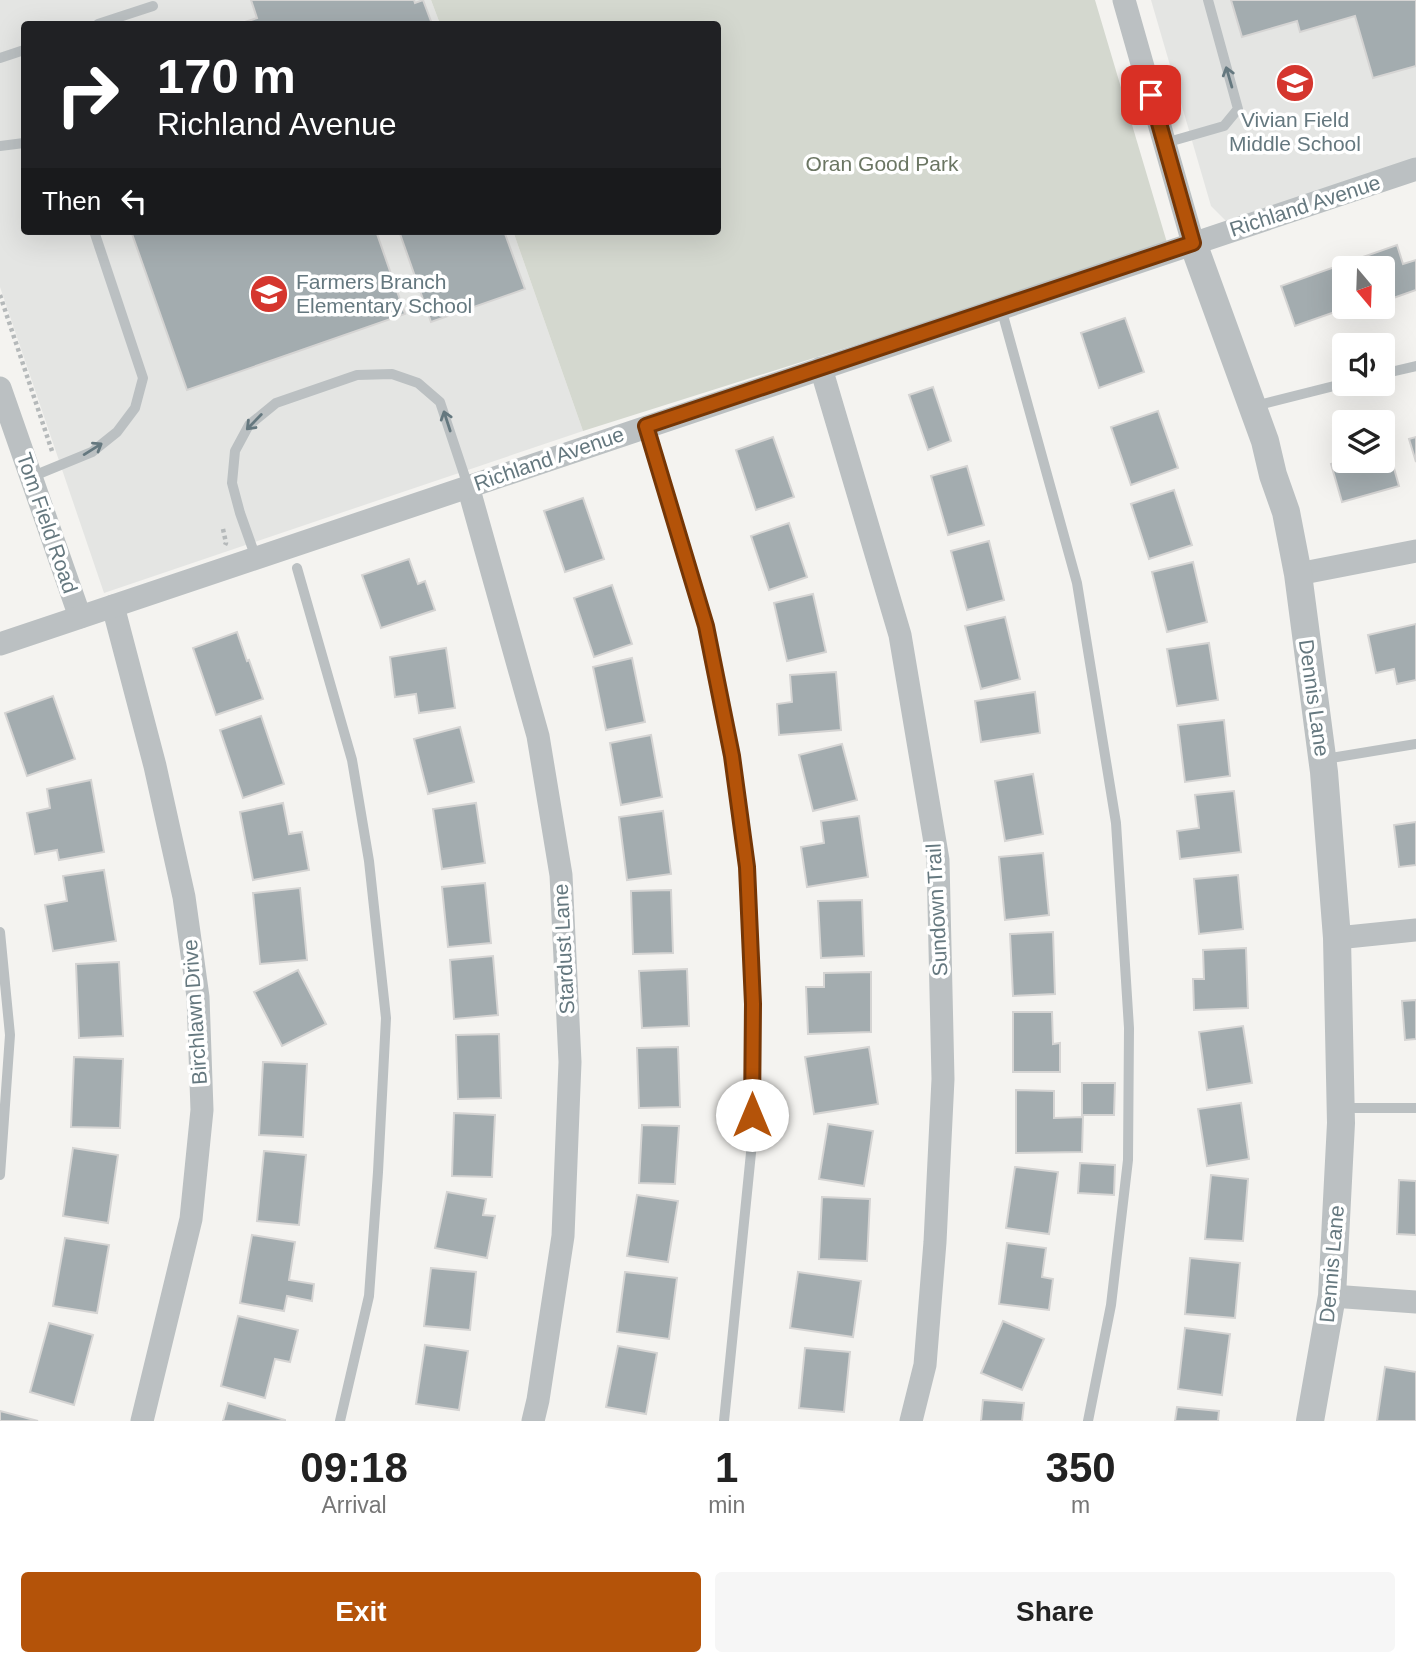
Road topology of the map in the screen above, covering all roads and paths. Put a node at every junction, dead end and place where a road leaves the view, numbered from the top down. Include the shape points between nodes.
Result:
1 (1125, 0) edge
2 (1208, 0) edge
3 (153, 6) dead end
4 (107, 21) edge
5 (21, 51) edge
6 (0, 58) edge
7 (21, 143) edge
8 (1165, 143) junction
9 (0, 146) edge
10 (1416, 169) edge
11 (95, 235) edge
12 (1193, 243) junction
13 (0, 295) edge
14 (1001, 307) junction
15 (1416, 366) edge
16 (821, 368) junction
17 (1395, 371) edge
18 (1332, 387) edge
19 (0, 388) edge
20 (1252, 407) junction
21 (646, 426) junction
22 (55, 467) junction
23 (31, 477) junction
24 (468, 486) junction
25 (223, 529) dead end
26 (220, 550) dead end
27 (1416, 551) edge
28 (256, 558) junction
29 (297, 568) dead end
30 (1298, 575) junction
31 (113, 606) junction
32 (80, 617) junction
33 (0, 643) edge
34 (1416, 744) edge
35 (1322, 759) junction
36 (1416, 930) edge
37 (0, 932) edge
38 (1337, 938) junction
39 (1341, 1108) junction
40 (1416, 1108) edge
41 (0, 1175) edge
42 (1332, 1296) junction
43 (1416, 1302) edge
44 (142, 1421) edge
45 (340, 1421) edge
46 (533, 1421) edge
47 (724, 1421) edge
48 (911, 1421) edge
49 (1088, 1421) edge
50 (1310, 1421) edge

1 - 8 street, Dennis Lane
8 -> 2 lane via 1224,126 1238,109
3 - 4 lane
5 - 6 lane
7 - 9 lane
8 - 12 street, Dennis Lane
10 - 12 street, Richland Avenue
22 -> 11 lane via 92,452 117,432 135,408 143,378
12 - 14 street, Richland Avenue
12 - 20 street, Dennis Lane
13 - 22 path
14 - 16 street, Richland Avenue
14 - 49 lane via 1077,583 1116,823 1129,1028 1128,1160 1111,1304
15 - 17 lane
16 - 21 street, Richland Avenue
16 - 48 street, Sundown Trail via 900,635 938,860 943,1079 925,1365
18 - 20 lane
19 - 23 street, Tom Field Road
20 - 30 street, Dennis Lane via 1286,512
21 - 24 street, Richland Avenue
21 - 47 lane via 706,626 732,756 747,867 753,1004 752,1143
22 - 23 lane
23 - 32 street, Tom Field Road
24 - 28 street, Richland Avenue
24 -> 28 lane via 440,402 418,383 392,374 357,375 276,402 249,425 235,451 232,482
24 - 46 street, Stardust Lane via 538,736 561,875 570,1062 563,1236
25 - 26 path via 226,543
27 - 30 street
28 - 31 street, Richland Avenue
29 - 45 lane via 352,760 369,861 386,1018 369,1296
30 - 35 street, Dennis Lane
31 - 32 street, Richland Avenue
31 - 44 street, Birchlawn Drive via 184,897 198,997 201,1060 202,1110 191,1219
32 - 33 street, Richland Avenue
34 - 35 lane
35 - 38 street, Dennis Lane
36 - 38 street
37 - 41 lane via 10,1035
38 - 39 street, Dennis Lane
39 - 40 lane
39 - 42 street, Dennis Lane
42 - 43 street
42 - 50 street, Dennis Lane

